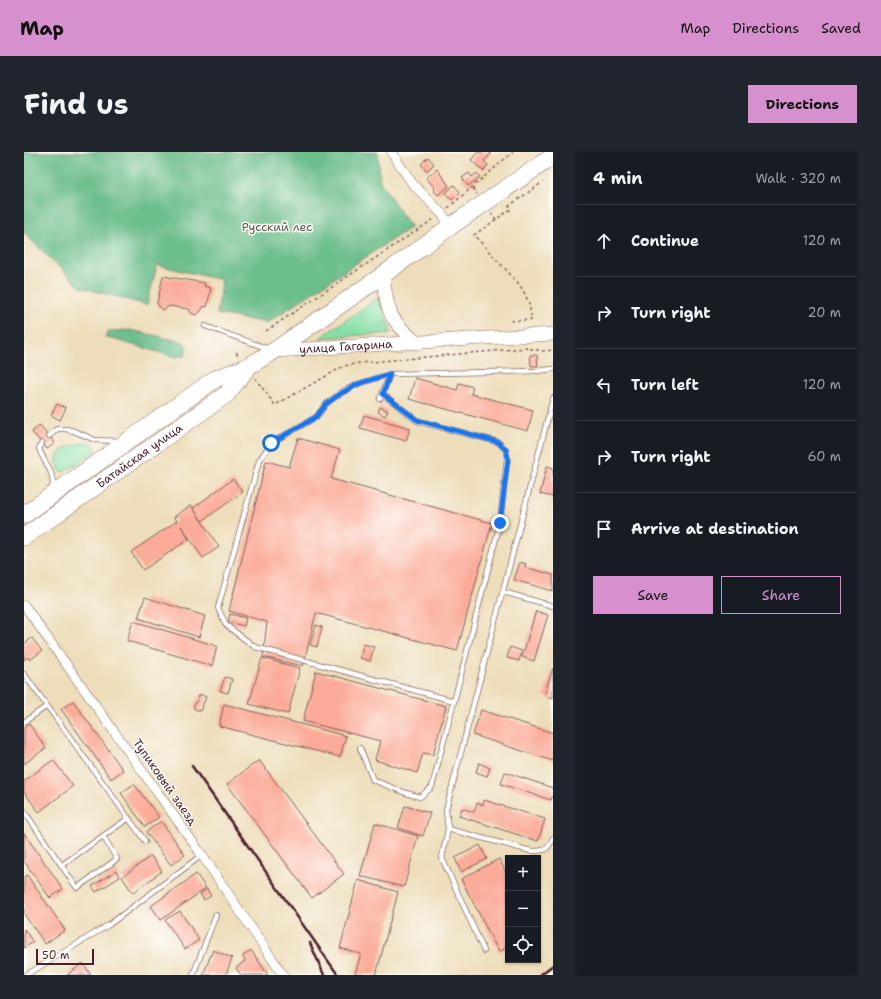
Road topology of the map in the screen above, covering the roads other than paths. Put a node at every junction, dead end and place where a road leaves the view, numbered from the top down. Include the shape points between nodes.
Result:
1 (391, 152) edge
2 (553, 156) edge
3 (446, 220) junction
4 (383, 275) junction
5 (205, 326) dead end
6 (553, 334) edge
7 (417, 343) junction
8 (274, 351) junction
9 (247, 368) junction
10 (553, 369) edge
11 (390, 374) junction
12 (383, 394) junction
13 (553, 398) edge
14 (380, 399) dead end
15 (49, 436) dead end
16 (136, 436) junction
17 (42, 443) dead end
18 (50, 496) junction
19 (24, 515) edge
20 (26, 538) edge
21 (503, 592) junction
22 (24, 605) edge
23 (553, 606) edge
24 (24, 674) edge
25 (454, 701) junction
26 (47, 706) junction
27 (24, 722) edge
28 (360, 748) dead end
29 (24, 811) edge
30 (129, 818) junction
31 (448, 829) junction
32 (102, 836) junction
33 (553, 838) edge
34 (145, 841) dead end
35 (202, 855) junction
36 (62, 865) junction
37 (216, 915) dead end
38 (484, 951) dead end
39 (26, 975) edge
40 (193, 975) edge
41 (283, 975) edge

1 - 3 street via 412,183
2 - 3 highway
3 - 4 highway, Батайская улица
4 - 7 main road, улица Гагарина via 393,318
4 - 8 highway, Батайская улица
5 - 8 lane
6 - 7 main road, улица Гагарина
7 - 8 main road, улица Гагарина
8 - 9 highway, Батайская улица
9 - 16 highway, Батайская улица via 215,379
9 - 20 highway, Батайская улица via 227,394
10 - 11 lane
11 - 12 lane
11 - 25 lane via 358,384 340,394 326,404 316,417 271,443 259,461 218,608 226,625 255,647
12 - 14 lane
12 - 25 lane via 417,420 498,442 506,450 508,458 500,523
13 - 21 lane
15 - 16 lane via 57,429 66,429 95,440 116,442
16 - 18 highway, Батайская улица
17 - 18 lane via 40,453 52,472 54,482
18 - 19 highway, Батайская улица
21 - 23 lane
21 - 31 lane via 446,810
22 - 35 street, Тупиковый заезд
24 - 26 lane
25 - 28 lane via 432,787 420,797 373,780
26 - 27 lane
26 - 30 lane
29 - 36 lane
30 - 32 lane
30 - 34 lane
31 - 33 lane via 531,851 548,848
31 - 38 lane via 442,858
32 - 36 lane
32 - 36 lane via 117,859 77,888
35 - 39 lane via 110,924
35 - 41 street, Тупиковый заезд
37 - 40 lane

